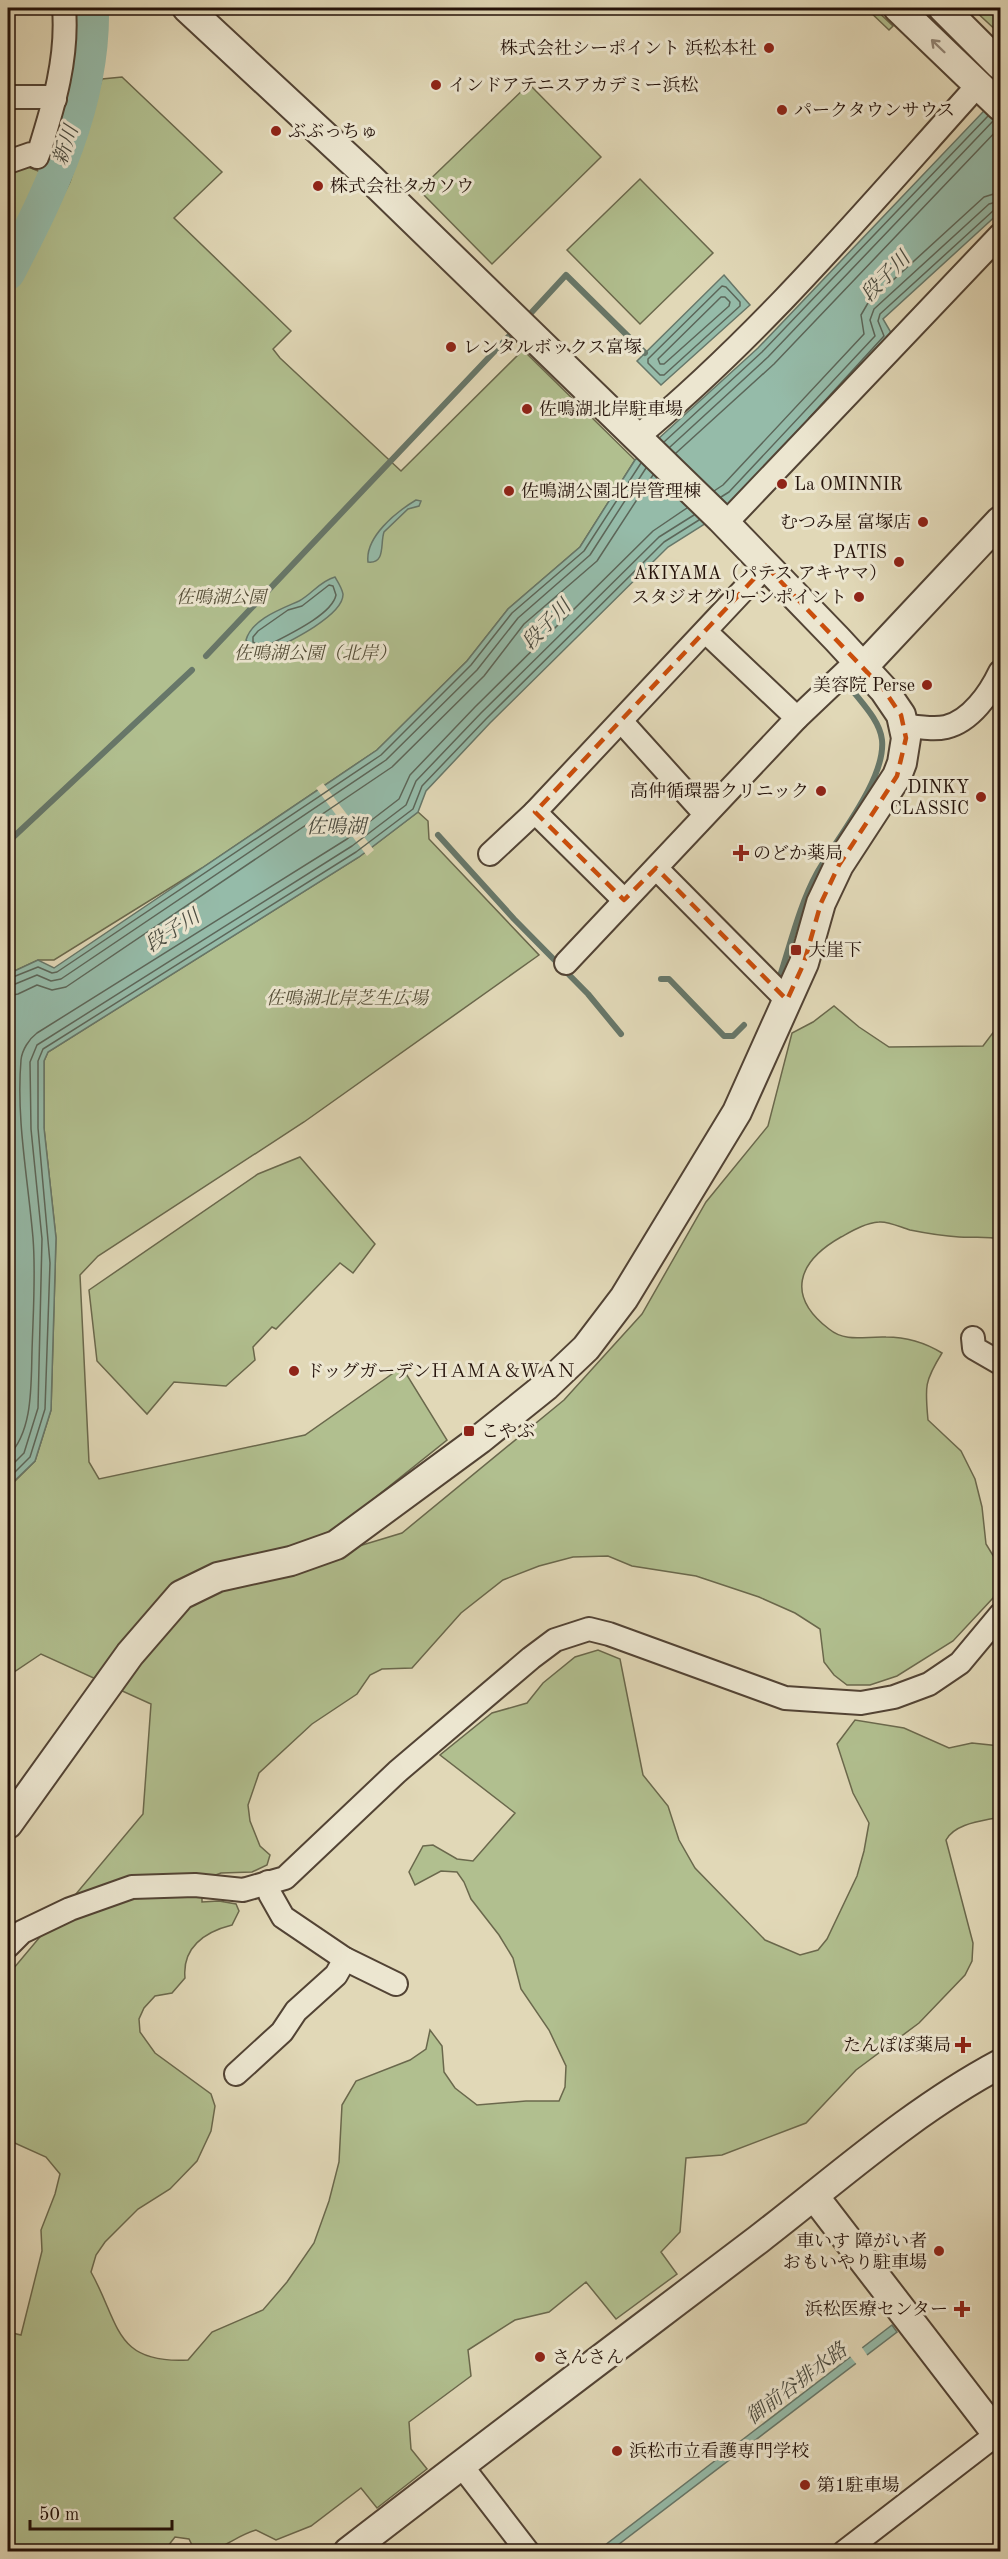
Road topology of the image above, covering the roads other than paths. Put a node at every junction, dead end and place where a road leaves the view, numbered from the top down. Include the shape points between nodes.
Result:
1 (64, 8) edge
2 (187, 8) edge
3 (898, 8) edge
4 (942, 8) edge
5 (999, 58) edge
6 (978, 85) junction
7 (8, 97) edge
8 (55, 99) junction
9 (1000, 106) edge
10 (8, 162) edge
11 (1000, 235) edge
12 (639, 442) junction
13 (723, 522) junction
14 (1000, 522) edge
15 (766, 566) junction
16 (706, 632) junction
17 (850, 671) junction
18 (1000, 672) edge
19 (797, 718) junction
20 (621, 721) junction
21 (904, 725) junction
22 (535, 812) junction
23 (705, 814) junction
24 (490, 854) dead end
25 (657, 868) junction
26 (624, 900) junction
27 (566, 963) dead end
28 (777, 990) junction
29 (973, 1338) dead end
30 (1000, 1363) edge
31 (1000, 1615) edge
32 (8, 1824) edge
33 (268, 1882) junction
34 (8, 1946) edge
35 (345, 1959) junction
36 (396, 1984) dead end
37 (1000, 2064) edge
38 (236, 2074) dead end
39 (814, 2196) junction
40 (999, 2436) edge
41 (461, 2465) junction
42 (348, 2552) edge
43 (528, 2552) edge
44 (844, 2552) edge

1 - 8 street via 62,68
2 - 12 street via 370,178
6 -> 3 street
4 - 5 street
6 - 9 street
6 - 12 street via 786,298
7 - 8 street
8 - 10 street via 37,157 30,154
11 - 13 street
12 - 13 street
13 - 15 street
14 - 17 street
15 - 16 street
15 - 17 street
16 - 19 street
16 - 20 street
17 - 19 street
17 - 21 street via 894,703
18 - 21 street via 989,693 957,722 934,728
19 - 23 street
20 - 22 street
20 - 23 street
21 - 28 street via 906,738 897,776 839,865 821,903 804,963
22 - 24 street
22 - 26 street
23 - 25 street
25 - 26 street
25 - 28 street
26 - 27 street
28 - 32 street via 737,1112 624,1298 586,1348 480,1439 336,1545 291,1561 218,1577 181,1595 130,1654
29 - 30 street via 974,1348
31 - 33 street via 960,1663 929,1684 894,1697 861,1703 785,1698 589,1629 555,1640 398,1772 285,1878
33 - 34 street via 243,1890 195,1884 132,1887 70,1909 22,1932
33 - 35 street via 283,1917
35 - 36 street
35 - 38 street via 336,1975 296,2011 282,2032
37 - 39 street via 920,2113
39 - 40 street
39 - 41 street
40 - 44 street
41 - 42 street
41 - 43 street

